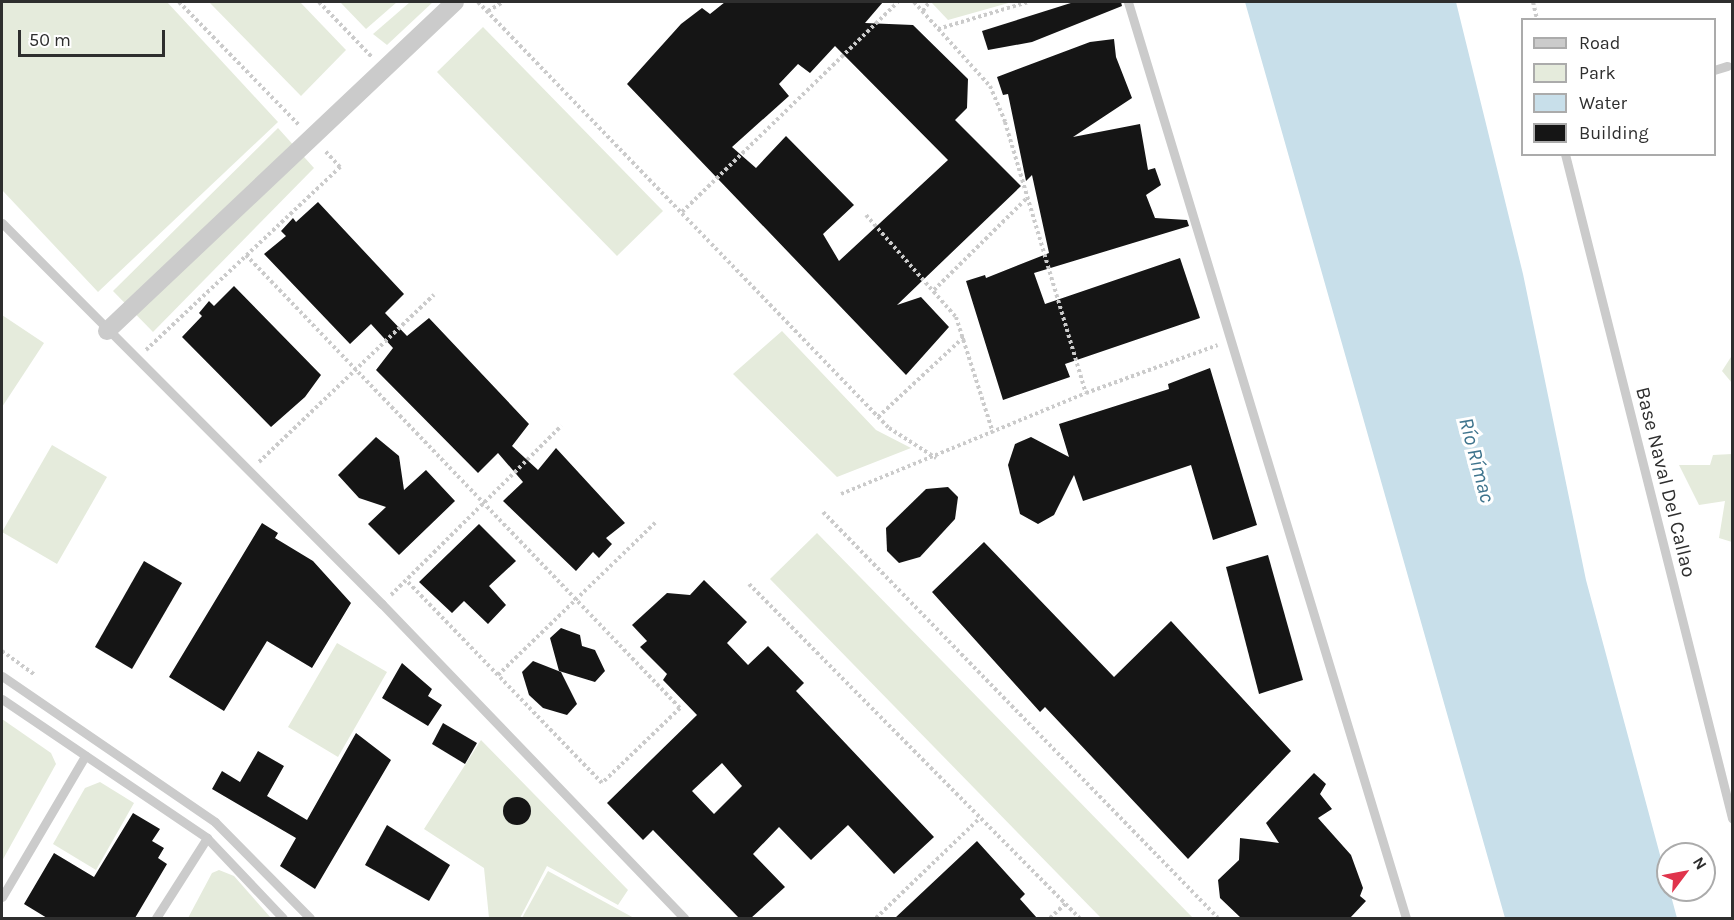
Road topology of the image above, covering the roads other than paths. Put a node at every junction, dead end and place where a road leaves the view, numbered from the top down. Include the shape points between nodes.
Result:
1 (455, 2) edge
2 (1128, 2) edge
3 (1727, 66) dead end
4 (1716, 69) edge
5 (1566, 156) edge
6 (2, 223) edge
7 (107, 331) junction
8 (2, 676) edge
9 (2, 699) edge
10 (85, 756) junction
11 (1732, 818) edge
12 (207, 838) junction
13 (2, 897) edge
14 (156, 918) edge
15 (283, 918) edge
16 (310, 918) edge
17 (684, 918) edge
18 (1406, 918) edge

1 - 7 street
2 - 18 lane
3 - 4 lane
5 - 11 lane, Base Naval Del Callao
6 - 7 lane
7 - 17 lane via 382,604
8 - 16 lane via 215,822
9 - 10 lane
10 - 12 lane
10 - 13 lane
12 - 14 lane
12 - 15 lane

